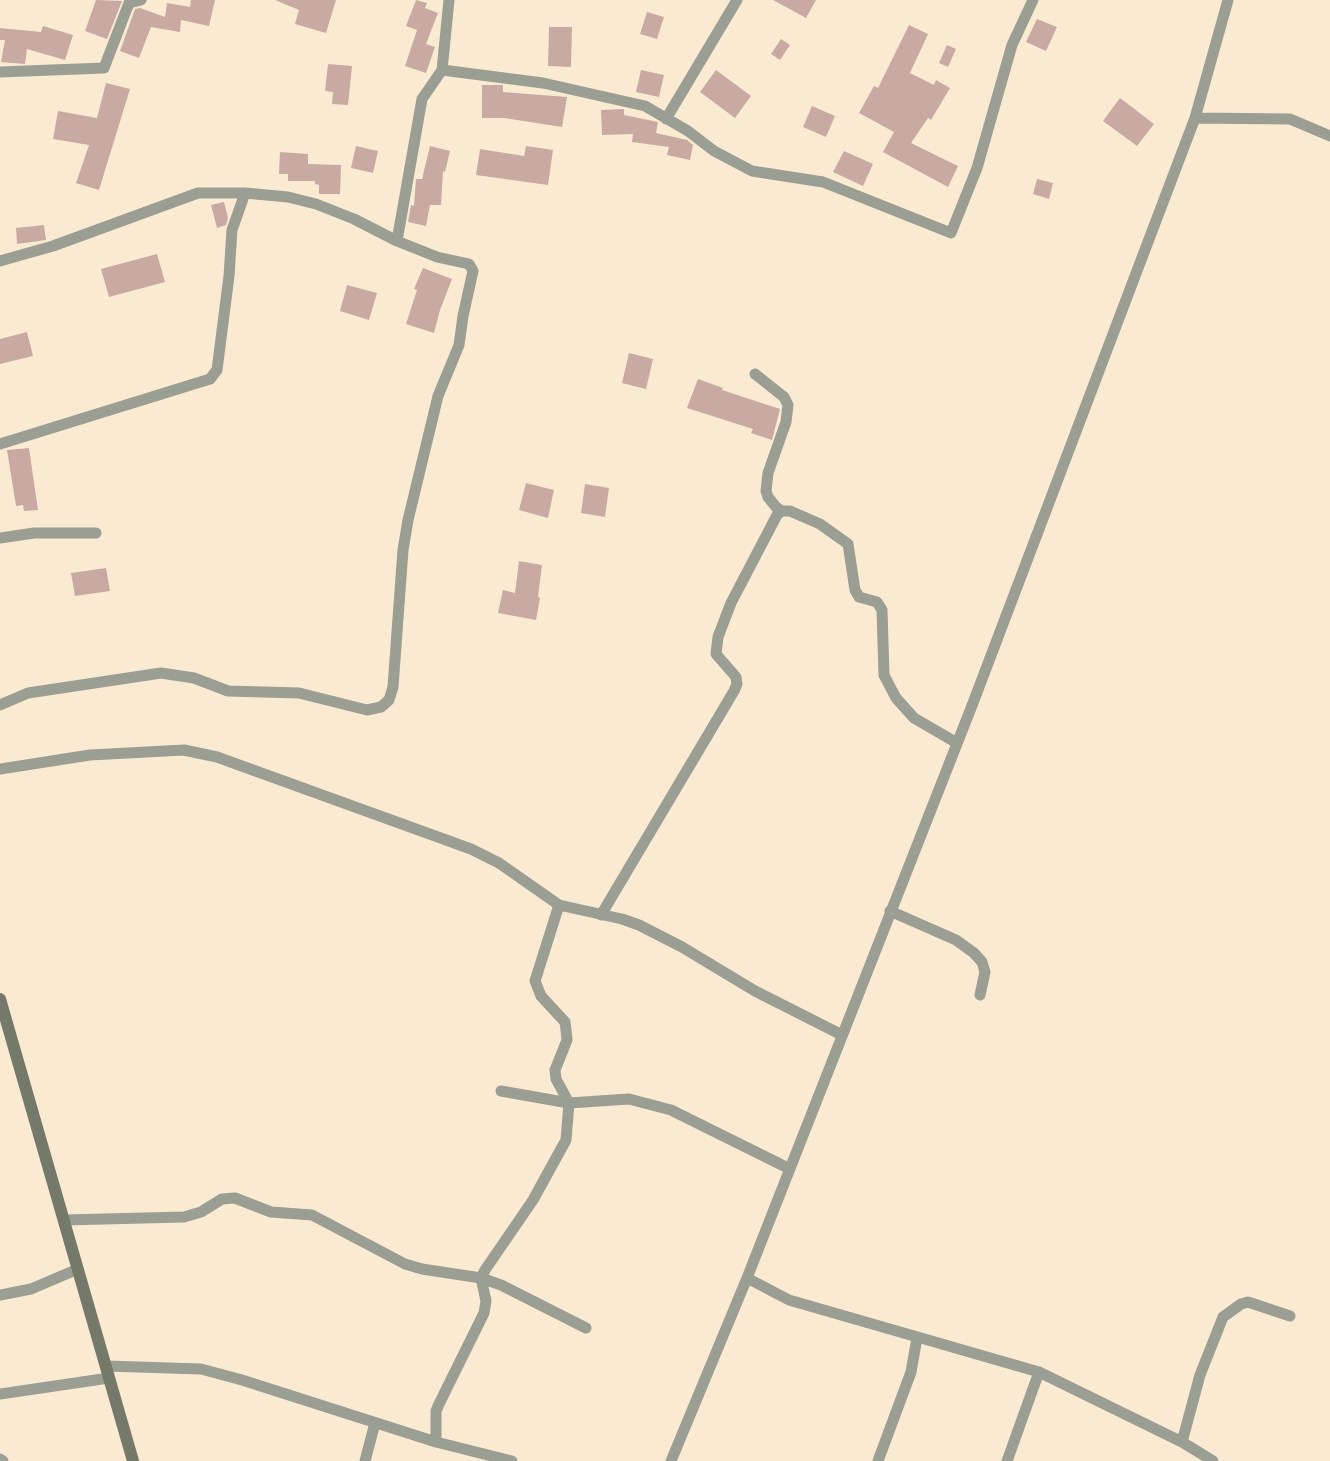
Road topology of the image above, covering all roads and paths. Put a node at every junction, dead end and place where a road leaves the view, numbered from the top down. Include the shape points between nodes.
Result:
1 (141, 0) edge
2 (449, 0) edge
3 (737, 0) edge
4 (1033, 0) edge
5 (1228, 0) edge
6 (442, 70) junction
7 (0, 72) edge
8 (1195, 118) junction
9 (666, 119) junction
10 (1330, 136) edge
11 (245, 193) junction
12 (397, 241) junction
13 (0, 261) edge
14 (755, 374) dead end
15 (0, 444) edge
16 (782, 511) junction
17 (96, 533) dead end
18 (0, 538) edge
19 (0, 705) edge
20 (957, 743) junction
21 (0, 768) edge
22 (559, 905) junction
23 (890, 911) junction
24 (601, 915) junction
25 (980, 995) dead end
26 (0, 1000) edge
27 (842, 1035) junction
28 (502, 1090) dead end
29 (569, 1103) junction
30 (790, 1169) junction
31 (64, 1220) junction
32 (78, 1269) junction
33 (481, 1278) junction
34 (747, 1278) junction
35 (0, 1295) edge
36 (1290, 1316) dead end
37 (586, 1328) dead end
38 (917, 1338) junction
39 (108, 1372) junction
40 (1039, 1372) junction
41 (0, 1394) edge
42 (375, 1423) junction
43 (436, 1442) junction
44 (1182, 1442) junction
45 (133, 1461) edge
46 (364, 1461) edge
47 (512, 1461) edge
48 (671, 1461) edge
49 (878, 1461) edge
50 (1007, 1461) edge
51 (1213, 1461) edge

1 - 7 street via 129,3 104,68
2 - 6 street
3 - 9 street
4 - 9 street via 1012,45 977,168 951,233 823,182 752,171 714,151
5 - 8 street
6 - 9 street via 544,84 645,106
6 - 12 street via 422,99
8 - 10 street via 1290,119
8 - 20 street
11 - 12 street via 288,197 316,204
11 - 13 street via 198,193 53,246
11 - 15 street via 232,230 230,276 217,370 210,378
12 - 19 street via 437,257 469,264 473,271 459,345 438,396 408,520 393,687 389,700 381,707 368,710 299,693 228,691 194,678 161,673 28,694
14 - 16 street via 784,397 788,405 786,422 768,473 766,491
16 - 20 street via 790,511 820,524 848,544 854,590 859,597 877,602 882,610 884,675 896,698 914,718
16 - 24 street via 731,603 718,637 716,654 736,677 734,691
17 - 18 street via 34,533
20 - 23 street
21 - 22 street via 99,754 184,750 217,757 471,849 499,863
22 - 24 street
22 - 29 street via 535,981 541,996 565,1022 567,1040 555,1070 556,1079
23 - 25 street via 956,940 974,953 985,972
23 - 27 street
24 - 27 street via 639,925
26 - 31 main road
27 - 30 street
28 - 29 street
29 - 30 street via 629,1099 671,1110
29 - 33 street via 564,1146
30 - 34 street
31 - 32 main road
31 - 33 street via 184,1217 222,1199 235,1198 271,1212 312,1215 405,1264
32 - 35 street via 31,1288
32 - 39 main road
33 - 37 street
33 - 43 street via 486,1301 484,1313 436,1411
34 - 38 street via 784,1298
34 - 48 street
36 - 44 street via 1248,1302 1223,1317 1200,1375
38 - 40 street
38 - 49 street via 911,1372
39 - 41 street
39 - 42 street via 201,1369
39 - 45 main road
40 - 44 street
40 - 50 street
42 - 43 street
42 - 46 street
43 - 47 street
44 - 51 street

